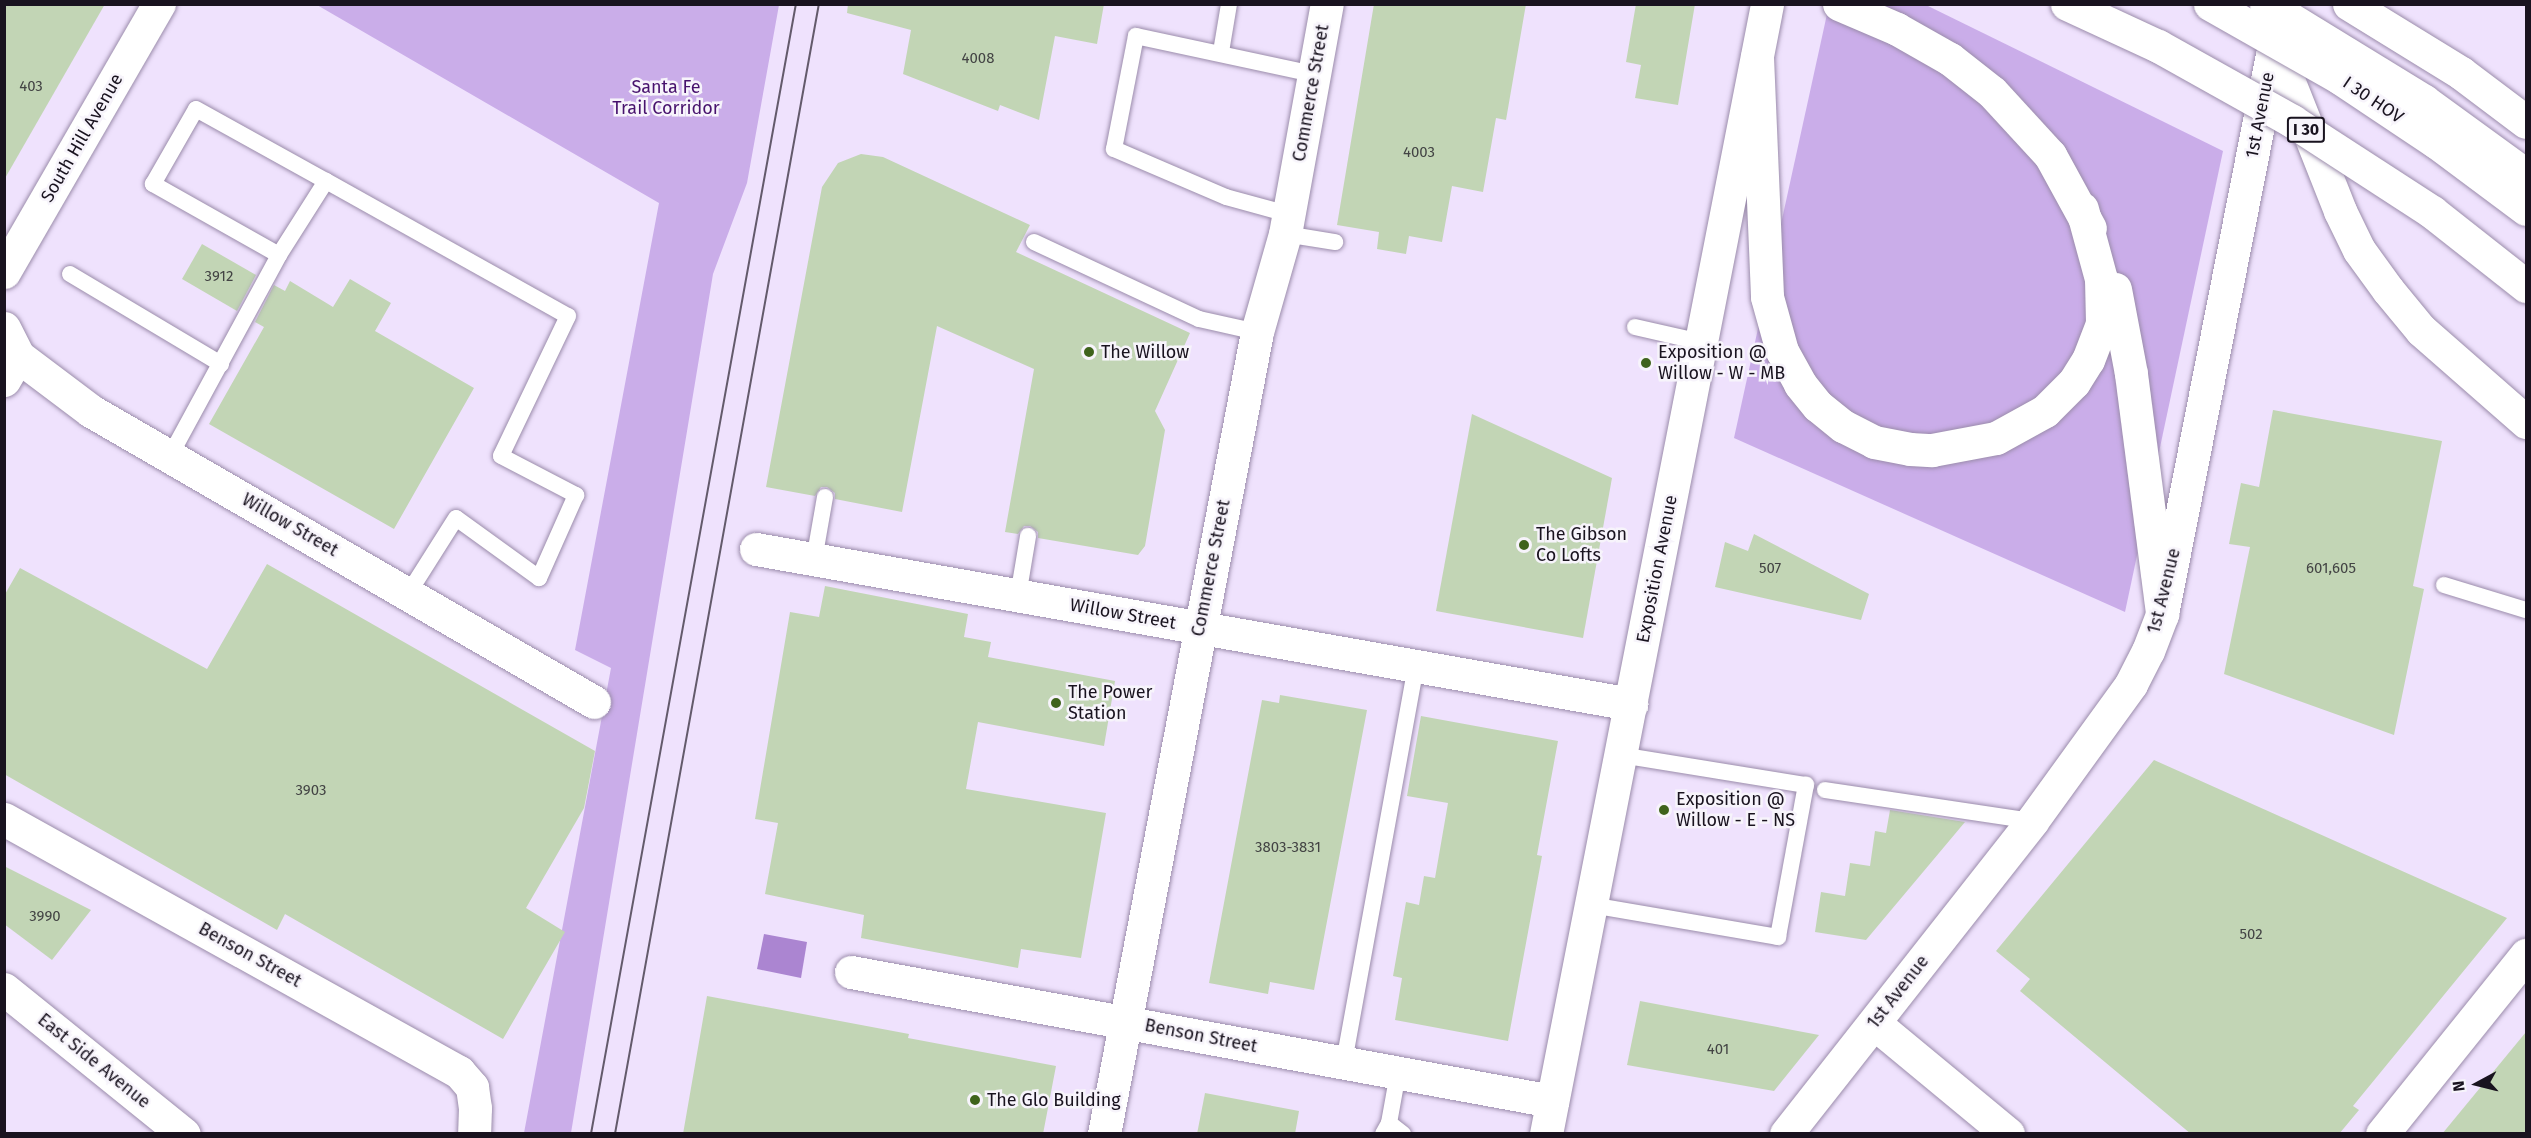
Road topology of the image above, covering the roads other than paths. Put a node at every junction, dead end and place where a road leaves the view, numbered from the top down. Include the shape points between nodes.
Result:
1 (159, 4) edge
2 (1229, 4) edge
3 (1327, 4) edge
4 (1767, 4) edge
5 (1839, 4) edge
6 (2067, 4) edge
7 (2210, 4) edge
8 (2266, 4) edge
9 (2349, 4) edge
10 (1221, 52) junction
11 (1757, 57) junction
12 (1314, 74) junction
13 (2526, 122) edge
14 (2526, 175) edge
15 (326, 181) junction
16 (2082, 209) junction
17 (2526, 209) edge
18 (1287, 224) junction
19 (1034, 242) dead end
20 (1335, 242) dead end
21 (279, 255) junction
22 (4, 272) edge
23 (70, 274) dead end
24 (2526, 286) edge
25 (1635, 327) dead end
26 (1257, 332) junction
27 (1701, 342) junction
28 (9, 355) edge
29 (221, 364) junction
30 (2526, 422) edge
31 (170, 456) junction
32 (825, 497) dead end
33 (1028, 536) dead end
34 (756, 549) dead end
35 (814, 560) junction
36 (2444, 585) dead end
37 (408, 594) junction
38 (1018, 596) junction
39 (2526, 610) edge
40 (2162, 614) junction
41 (1200, 628) junction
42 (1416, 666) junction
43 (594, 702) dead end
44 (1631, 705) junction
45 (1621, 755) junction
46 (1825, 790) dead end
47 (4, 819) edge
48 (2031, 821) junction
49 (1591, 904) junction
50 (2526, 955) edge
51 (851, 972) dead end
52 (4, 989) edge
53 (1125, 1022) junction
54 (1874, 1023) junction
55 (1344, 1062) junction
56 (1398, 1073) junction
57 (1552, 1101) junction
58 (475, 1121) edge
59 (1386, 1128) edge
60 (184, 1134) edge
61 (1104, 1134) edge
62 (1403, 1134) edge
63 (1546, 1134) edge
64 (1786, 1134) edge
65 (2008, 1134) edge
66 (2382, 1134) edge

1 - 22 main road, South Hill Avenue
2 - 10 lane
3 - 12 main road, Commerce Street
4 - 11 main road, Exposition Avenue
5 - 16 main road via 1897,29 1950,59 1992,92 2050,154
6 - 24 main road, I 30, bridge via 2158,46 2292,121 2432,212
7 - 17 main road, I 30 HOV, bridge via 2340,78
8 - 14 main road, I 30 HOV, bridge via 2424,101
9 - 13 main road via 2461,73
10 - 12 lane
10 - 18 lane via 1136,36 1114,149
11 - 16 main road via 1767,297 1782,351 1800,384 1818,406 1874,442 1932,450 1996,438 2045,411 2067,390 2088,360 2102,323 2101,279
11 - 27 main road, Exposition Avenue
12 - 18 main road, Commerce Street
15 - 21 lane
15 - 21 lane via 196,109 153,183
15 - 37 lane via 568,316 501,456 576,495 539,578 456,518
16 - 40 main road via 2115,286 2131,374
18 - 20 lane
18 - 26 main road, Commerce Street
19 - 26 lane via 1199,319
21 - 29 lane
23 - 29 lane
25 - 27 lane
26 - 41 main road, Commerce Street
27 - 44 main road, Exposition Avenue
28 - 31 main road, Willow Street via 91,411
29 - 31 lane
30 - 40 main road, 1st Avenue via 2421,330 2359,250 2274,44
31 - 37 main road, Willow Street
32 - 35 lane
33 - 38 lane
34 - 35 main road, Willow Street
35 - 38 main road, Willow Street
36 - 39 lane
37 - 43 main road, Willow Street
38 - 41 main road, Willow Street
40 - 48 main road, 1st Avenue via 2131,684
41 - 42 main road, Willow Street
41 - 53 main road, Commerce Street
42 - 44 main road, Willow Street
42 - 55 lane
44 - 45 main road, Exposition Avenue
45 - 49 main road, Exposition Avenue
45 - 49 lane via 1806,785 1778,937
46 - 48 lane
47 - 58 main road, Benson Street via 459,1072 472,1087
48 - 54 main road, 1st Avenue
49 - 57 main road, Exposition Avenue
50 - 66 main road
51 - 53 main road, Benson Street
52 - 60 main road, East Side Avenue
53 - 55 main road, Benson Street
53 - 61 main road, Commerce Street
54 - 64 main road, 1st Avenue
54 - 65 main road
55 - 56 main road, Benson Street
56 - 57 main road, Benson Street
56 - 59 lane
57 - 63 main road, Exposition Avenue
59 - 62 lane

